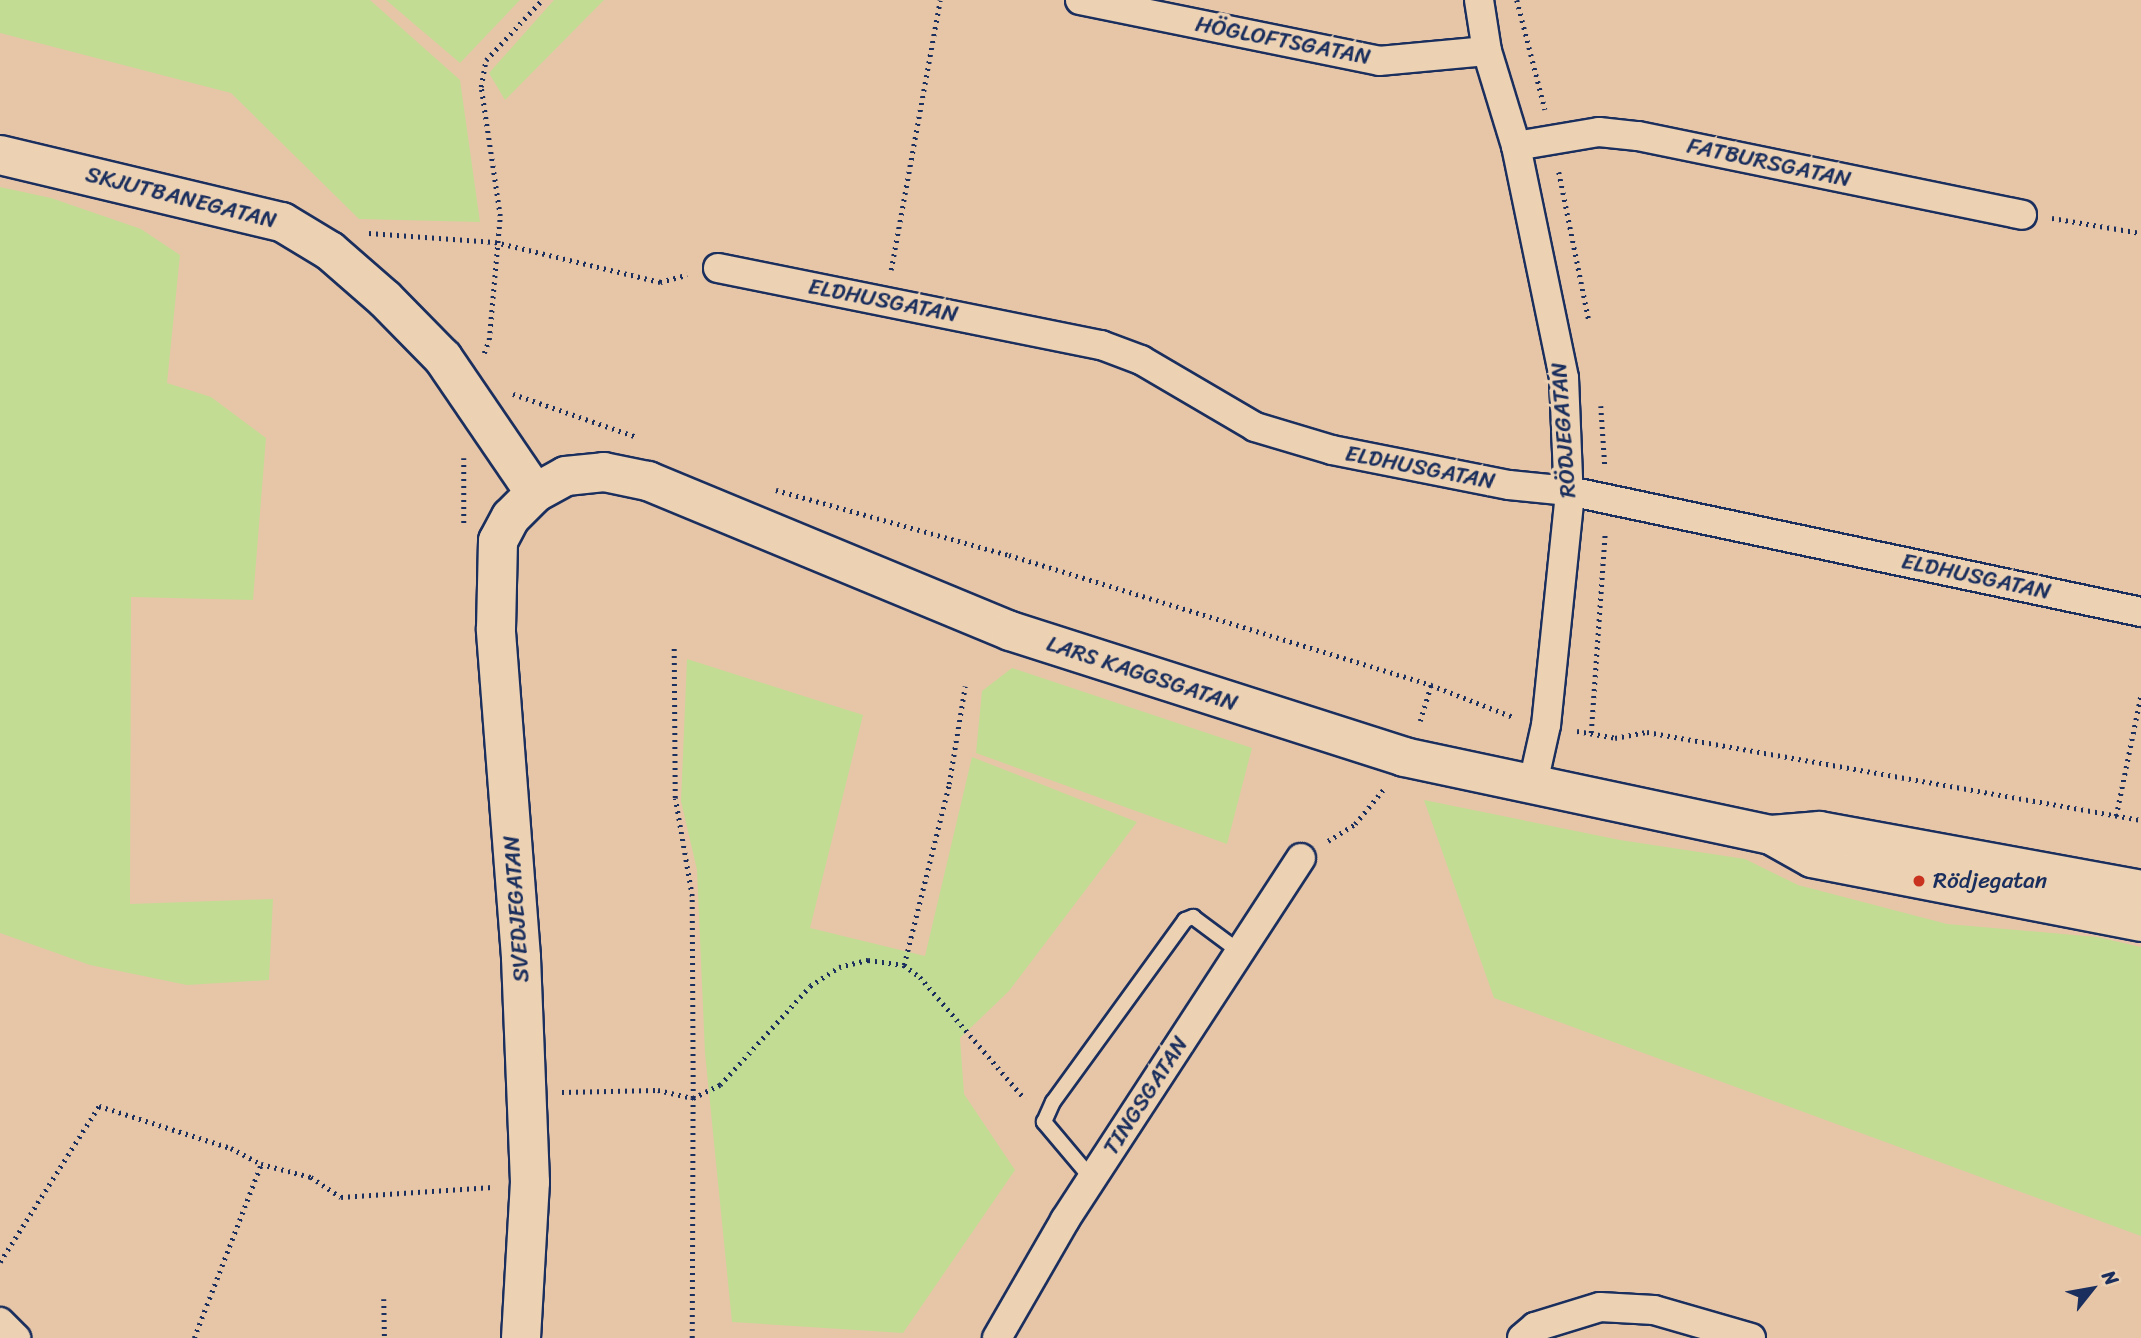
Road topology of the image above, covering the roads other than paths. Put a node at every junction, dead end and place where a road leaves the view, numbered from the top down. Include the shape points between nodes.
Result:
1 (1080, 0) edge
2 (1479, 0) edge
3 (1487, 51) junction
4 (1516, 146) junction
5 (0, 155) edge
6 (2022, 215) road end
7 (718, 268) road end
8 (1569, 491) junction
9 (535, 493) junction
10 (2141, 611) edge
11 (1532, 783) junction
12 (1770, 835) junction
13 (1301, 858) dead end
14 (2141, 890) edge
15 (2141, 922) edge
16 (1240, 952) junction
17 (1092, 1179) junction
18 (0, 1322) edge
19 (16, 1338) edge
20 (522, 1338) edge
21 (997, 1338) edge
22 (1522, 1338) edge
23 (1751, 1338) edge

1 - 3 street, HÖGLOFTSGATAN via 1379,61
2 - 3 street, RÖDJEGATAN
3 - 4 street, RÖDJEGATAN
4 - 6 street, FATBURSGATAN via 1600,132 1638,136
4 - 8 street, RÖDJEGATAN via 1564,378
5 - 9 street, SKJUTBANEGATAN via 282,222 330,251 443,358 500,401
7 - 8 street, ELDHUSGATAN via 1101,345 1141,359 1255,427 1332,450 1509,485
8 - 10 street, ELDHUSGATAN
8 - 11 street, RÖDJEGATAN via 1546,725
9 - 11 street, LARS KAGGSGATAN via 566,476 604,472 648,481 1010,631 1404,757
9 - 20 street, SVEDJEGATAN via 511,517 498,541 496,616 530,1182
11 - 12 street, LARS KAGGSGATAN
12 - 14 street, LARS KAGGSGATAN via 1820,831
12 - 15 street, LARS KAGGSGATAN via 1812,858
13 - 16 street, TINGSGATAN
16 - 17 street, TINGSGATAN
16 - 17 lane via 1194,917 1185,920 1109,1021 1044,1122
17 - 21 street, TINGSGATAN
18 - 19 street
22 - 23 street via 1535,1327 1600,1307 1654,1310

